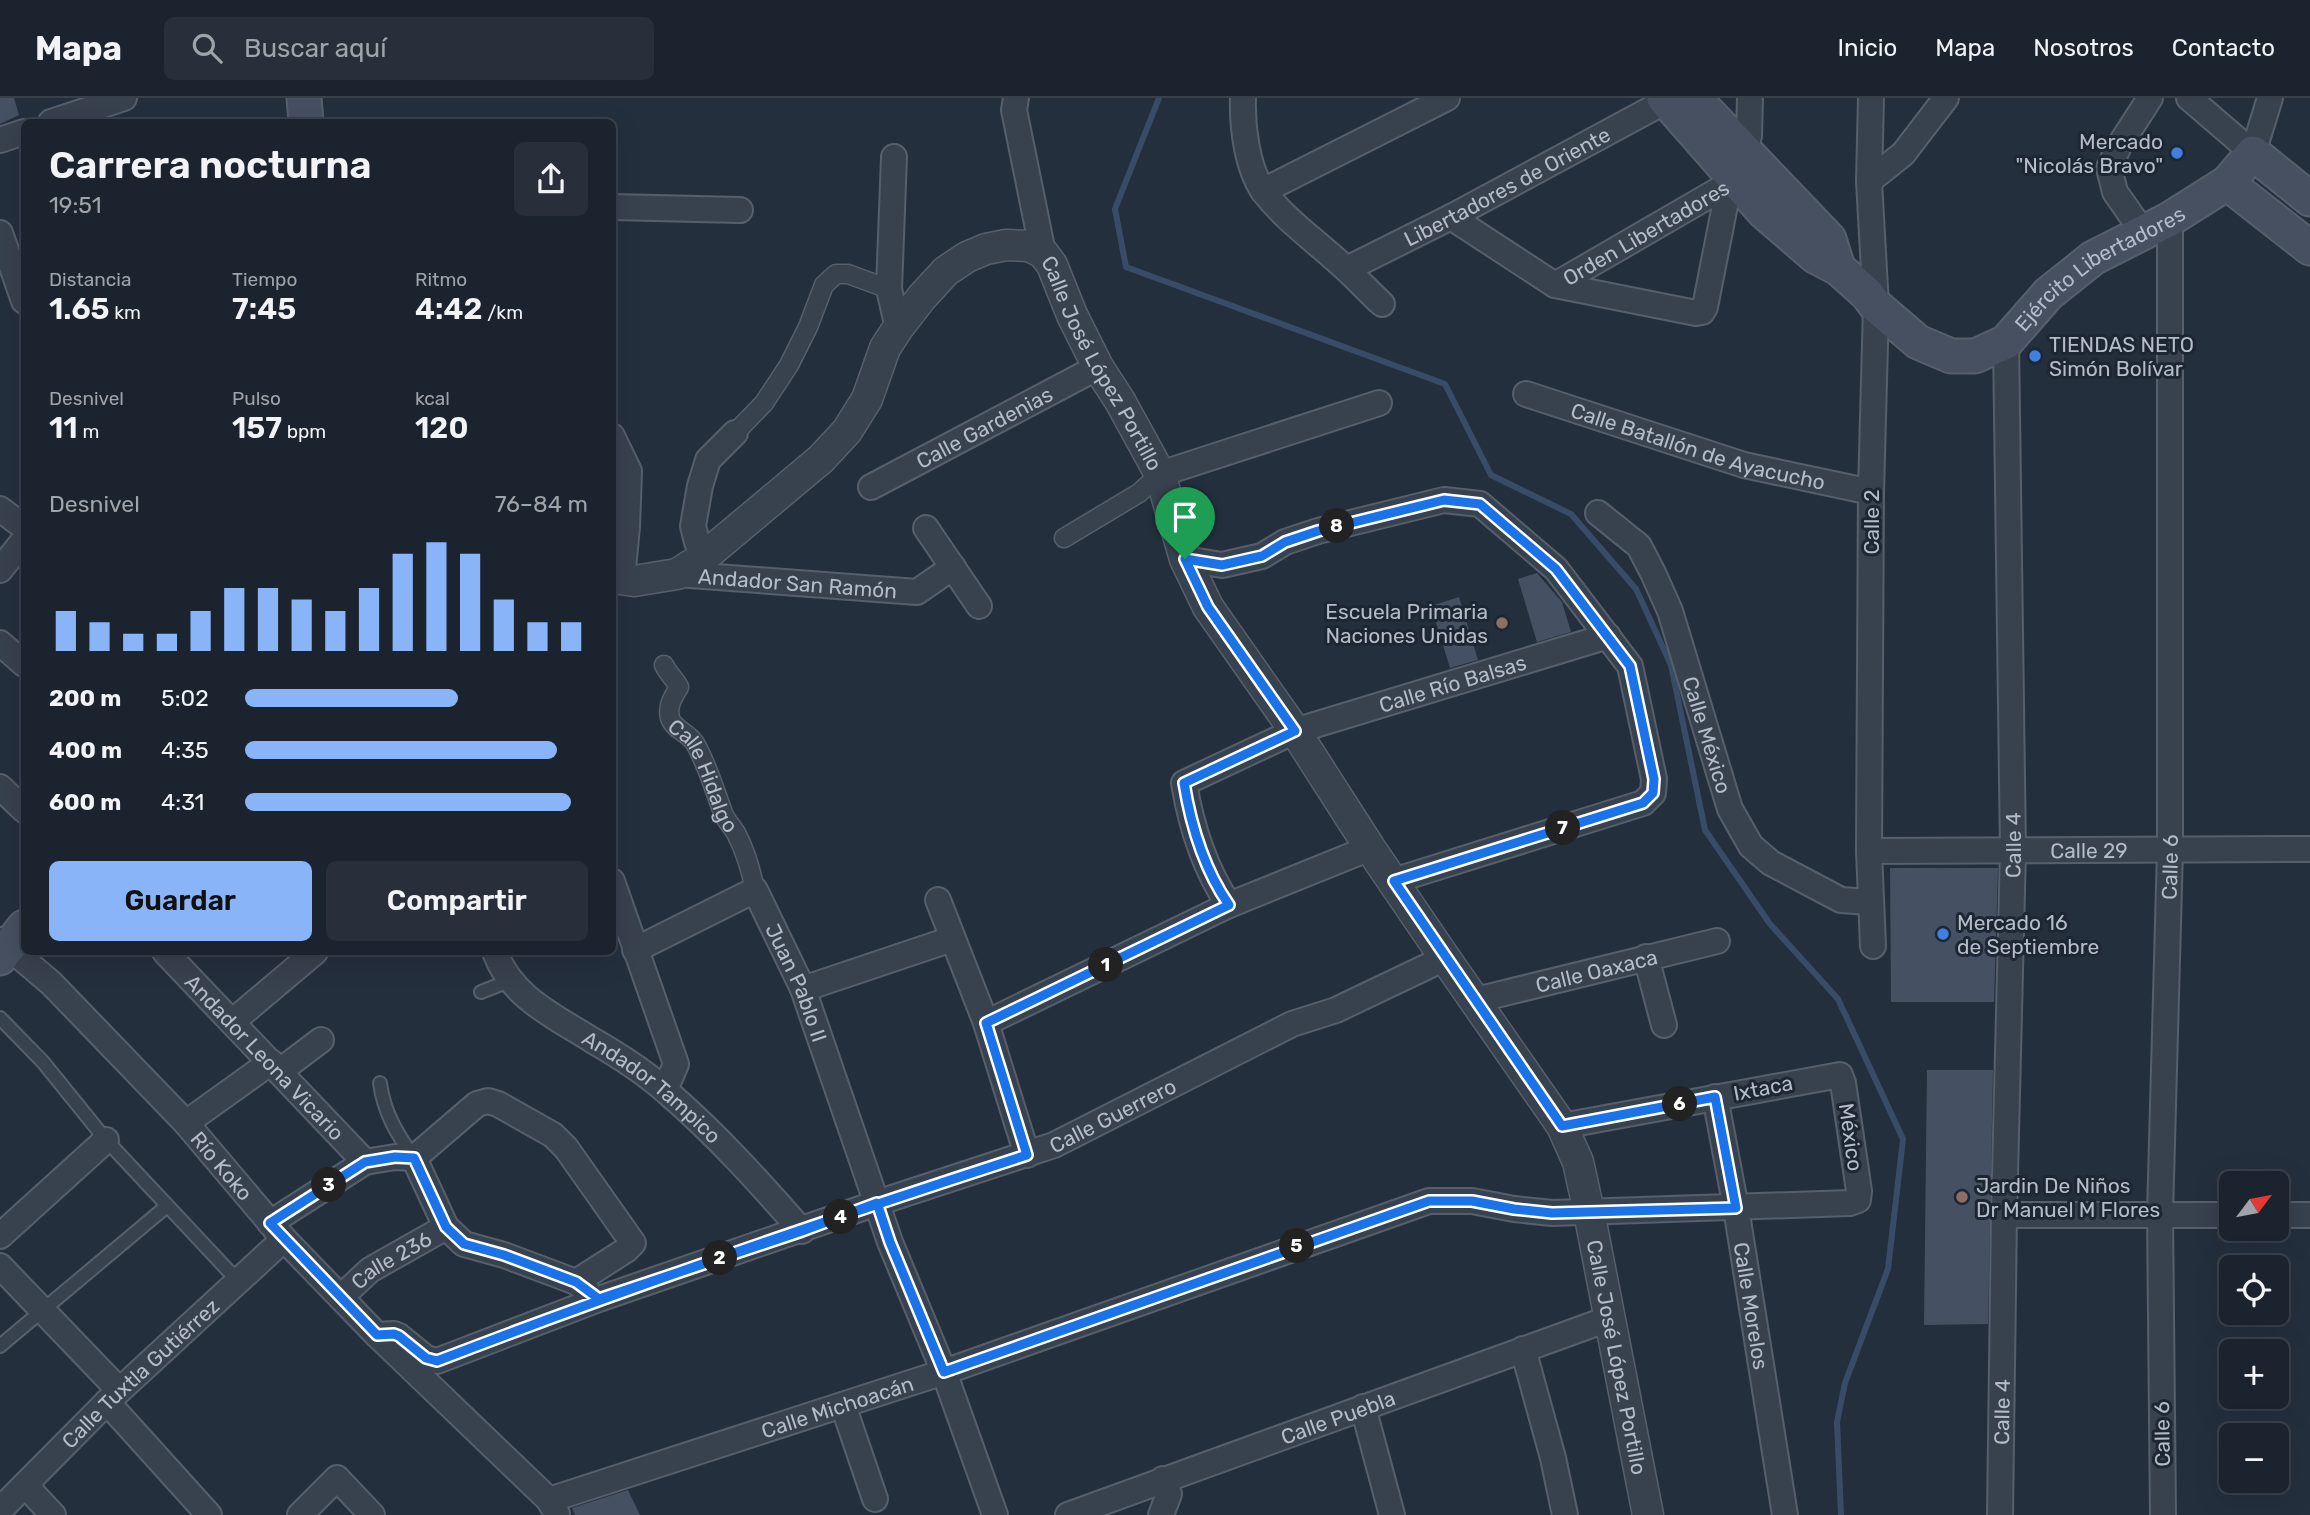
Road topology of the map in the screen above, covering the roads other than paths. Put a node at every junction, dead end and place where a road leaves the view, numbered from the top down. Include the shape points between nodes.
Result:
1 (124, 98) edge
2 (304, 98) edge
3 (1016, 98) edge
4 (1242, 98) edge
5 (1447, 98) edge
6 (1750, 98) edge
7 (1871, 98) edge
8 (1946, 98) edge
9 (2150, 98) edge
10 (2189, 98) edge
11 (2270, 98) edge
12 (1675, 99) edge
13 (60, 119) edge
14 (306, 119) edge
15 (21, 133) edge
16 (0, 140) edge
17 (2253, 153) junction
18 (894, 157) dead end
19 (1737, 172) junction
20 (1869, 181) junction
21 (2227, 183) junction
22 (1263, 191) junction
23 (2310, 198) edge
24 (616, 207) edge
25 (740, 210) dead end
26 (1451, 217) junction
27 (2157, 225) junction
28 (0, 233) edge
29 (2310, 248) edge
30 (1043, 253) junction
31 (1347, 270) junction
32 (1555, 285) junction
33 (888, 289) junction
34 (21, 292) edge
35 (1382, 304) dead end
36 (1876, 306) junction
37 (898, 328) junction
38 (2006, 342) junction
39 (1098, 366) junction
40 (1526, 394) dead end
41 (1379, 403) dead end
42 (735, 433) joint
43 (616, 444) edge
44 (1160, 474) junction
45 (871, 487) dead end
46 (1871, 492) junction
47 (0, 509) edge
48 (1598, 513) dead end
49 (21, 525) edge
50 (926, 528) dead end
51 (1063, 538) dead end
52 (704, 558) junction
53 (1185, 559) junction
54 (953, 567) junction
55 (677, 573) junction
56 (617, 579) edge
57 (979, 606) dead end
58 (1608, 636) junction
59 (0, 643) edge
60 (21, 661) edge
61 (664, 665) dead end
62 (1295, 731) junction
63 (0, 787) edge
64 (21, 807) edge
65 (1370, 848) junction
66 (2310, 849) edge
67 (2013, 850) junction
68 (2170, 850) junction
69 (1869, 851) junction
70 (1394, 881) junction
71 (755, 890) junction
72 (616, 893) edge
73 (938, 900) dead end
74 (1870, 902) junction
75 (1229, 905) junction
76 (952, 939) junction
77 (1717, 940) dead end
78 (8, 943) edge
79 (1873, 946) dead end
80 (635, 950) junction
81 (168, 955) edge
82 (311, 955) edge
83 (496, 955) edge
84 (1646, 957) junction
85 (1445, 958) junction
86 (509, 981) junction
87 (803, 989) junction
88 (481, 992) dead end
89 (1476, 1000) junction
90 (0, 1018) edge
91 (232, 1021) junction
92 (986, 1023) junction
93 (1664, 1025) dead end
94 (321, 1040) dead end
95 (275, 1067) junction
96 (1840, 1074) joint
97 (380, 1083) dead end
98 (665, 1090) junction
99 (1715, 1097) junction
100 (186, 1123) junction
101 (1562, 1126) junction
102 (106, 1140) junction
103 (1027, 1155) junction
104 (414, 1158) junction
105 (365, 1162) junction
106 (1858, 1200) joint
107 (877, 1203) junction
108 (167, 1206) junction
109 (1736, 1208) junction
110 (1589, 1212) junction
111 (2004, 1215) junction
112 (2160, 1215) junction
113 (2219, 1215) edge
114 (2289, 1215) edge
115 (2310, 1215) edge
116 (446, 1227) junction
117 (277, 1231) junction
118 (802, 1231) junction
119 (0, 1236) edge
120 (0, 1266) edge
121 (237, 1282) junction
122 (576, 1282) junction
123 (341, 1297) junction
124 (599, 1299) junction
125 (43, 1311) junction
126 (1608, 1319) junction
127 (377, 1335) junction
128 (0, 1346) edge
129 (1523, 1349) junction
130 (944, 1372) junction
131 (113, 1396) junction
132 (843, 1405) junction
133 (1363, 1407) junction
134 (1163, 1479) junction
135 (25, 1485) junction
136 (876, 1499) dead end
137 (553, 1507) edge
138 (0, 1510) edge
139 (53, 1515) edge
140 (209, 1515) edge
141 (300, 1515) edge
142 (372, 1515) edge
143 (995, 1515) edge
144 (1068, 1515) edge
145 (1161, 1515) edge
146 (1392, 1515) edge
147 (1565, 1515) edge
148 (1648, 1515) edge
149 (1785, 1515) edge
150 (2000, 1515) edge
151 (2163, 1515) edge

1 - 13 street
2 - 14 main road
3 - 30 street via 1014,110
4 - 22 street via 1250,160
5 - 22 street
6 - 19 street via 1749,136
7 - 20 street, Calle 2
8 - 20 street via 1903,155
9 - 27 street via 2109,168 2115,192
10 - 17 street
11 - 17 street
12 - 19 main road, Ejército Libertadores
12 - 26 street, Libertadores de Oriente
15 - 16 street
17 - 21 main road, Ejército Libertadores
17 - 23 main road
18 - 33 street
19 - 32 street, Orden Libertadores
19 - 32 street via 1702,312
19 - 36 main road, Ejército Libertadores via 1774,221 1815,256 1838,268
20 - 36 street, Calle 2
21 - 27 main road, Ejército Libertadores
21 - 29 main road
22 - 31 street
24 - 25 street
26 - 31 street, Libertadores de Oriente
26 - 32 street
27 - 38 main road, Ejército Libertadores via 2093,258 2048,294
27 - 68 street, Calle 6
28 - 34 street
30 - 37 street, Calle José López Portillo via 1006,244 967,257 938,280
30 - 39 street, Calle José López Portillo
31 - 35 street
33 - 37 street
33 - 42 street, Andador San Ramón via 848,274 836,274 824,285 789,365 764,403
36 - 38 main road, Ejército Libertadores via 1918,342 1951,356 1975,356
36 - 46 street, Calle 2
37 - 52 street, Calle José López Portillo via 867,399 847,431 821,459
38 - 67 street, Calle 4
39 - 44 street, Calle José López Portillo
39 - 45 street, Calle Gardenias
40 - 46 street, Calle Batallón de Ayacucho via 1744,465
41 - 44 street
42 - 52 street, Andador San Ramón via 708,460 699,485 693,526
43 - 56 street via 629,471 627,527
44 - 51 street via 1139,493
44 - 53 street, Calle José López Portillo
46 - 69 street, Calle 2
47 - 49 street
48 - 74 street, Calle México via 1639,546 1653,573 1670,611 1730,809 1751,846 1771,863 1841,900
50 - 54 street
52 - 55 street, Calle José López Portillo
53 - 58 street via 1222,565 1262,556 1318,531 1444,500 1480,504 1556,569
53 - 62 street, Calle José López Portillo via 1208,607
54 - 55 street, Andador San Ramón via 917,592
54 - 57 street
55 - 56 street, Calle José López Portillo via 634,581
58 - 62 street, Calle Río Balsas
58 - 70 street via 1630,666 1653,793 1643,803
59 - 60 street
61 - 71 street, Calle Hidalgo via 679,687 669,704 670,719 695,743 722,812 748,859
62 - 65 street, Calle José López Portillo
62 - 75 street, Calle Río Balsas via 1184,783 1204,858
63 - 64 street
65 - 70 street, Calle José López Portillo
65 - 75 street
66 - 68 street, Calle 29
67 - 68 street, Calle 29
67 - 69 street, Calle 29
67 - 111 street, Calle 4
68 - 112 street, Calle 6
69 - 74 street, Calle 2
70 - 85 street, Calle José López Portillo
71 - 80 street
71 - 87 street, Juan Pablo II
72 - 80 street
73 - 76 street
74 - 79 street, Calle 2
75 - 92 street
76 - 87 street
76 - 92 street
77 - 84 street, Calle Oaxaca
78 - 100 street, Río Koko
80 - 98 street via 676,1064
81 - 91 street, Andador Leona Vicario
82 - 91 street
83 - 86 street, Andador Tampico
84 - 89 street, Calle Oaxaca
84 - 93 street
85 - 89 street, Calle José López Portillo
85 - 103 street, Calle Guerrero via 1336,1010 1292,1024
86 - 88 lane
86 - 98 street, Andador Tampico via 531,1003 610,1050
87 - 107 street, Juan Pablo II
89 - 101 street, Calle José López Portillo
90 - 102 lane via 43,1062
91 - 95 street, Andador Leona Vicario
92 - 103 street
94 - 95 street
95 - 100 street
95 - 105 street, Andador Leona Vicario
96 - 99 street, Ixtaca
96 - 106 street, México
97 - 104 lane via 391,1125
98 - 118 street, Andador Tampico via 732,1152
99 - 101 street, Ixtaca
99 - 109 street, Calle Morelos
100 - 117 street, Río Koko
101 - 110 street, Calle José López Portillo via 1578,1162
102 - 108 lane
102 - 119 street
103 - 107 street, Calle Guerrero
104 - 105 street, Calle Tuxtla Gutiérrez
104 - 116 street
104 - 122 street via 477,1104 488,1101 553,1135 633,1243
105 - 117 street, Calle Tuxtla Gutiérrez
106 - 109 street, Calle Michoacán
107 - 118 street, Calle Guerrero
107 - 130 street, Juan Pablo II
108 - 121 lane
108 - 125 lane
109 - 110 street, Calle Michoacán
109 - 149 street, Calle Morelos
110 - 126 street, Calle José López Portillo
110 - 130 street, Calle Michoacán via 1552,1213 1472,1201 1429,1201
111 - 112 street
111 - 150 street, Calle 4
112 - 113 street
112 - 151 street, Calle 6
114 - 115 street
116 - 122 street via 464,1244
116 - 123 street, Calle 236 via 370,1270
117 - 121 street, Calle Tuxtla Gutiérrez
117 - 123 street, Río Koko
118 - 124 street, Calle Guerrero
120 - 125 street
121 - 131 street, Calle Tuxtla Gutiérrez
122 - 124 street
123 - 127 street, Río Koko
124 - 127 street, Calle Guerrero via 437,1361 426,1358 399,1336
125 - 128 lane
125 - 131 street
126 - 129 street, Calle Puebla
126 - 148 street, Calle José López Portillo
127 - 137 street, Río Koko
129 - 133 street, Calle Puebla
129 - 147 street
130 - 132 street, Calle Michoacán
130 - 143 street, Juan Pablo II
131 - 135 street, Calle Tuxtla Gutiérrez
131 - 140 street
132 - 136 street
132 - 137 street, Calle Michoacán
133 - 134 street, Calle Puebla
133 - 146 street
134 - 144 street, Calle Puebla
134 - 145 street via 1170,1494
135 - 138 street, Calle Tuxtla Gutiérrez
135 - 139 street
141 - 142 street via 337,1478

